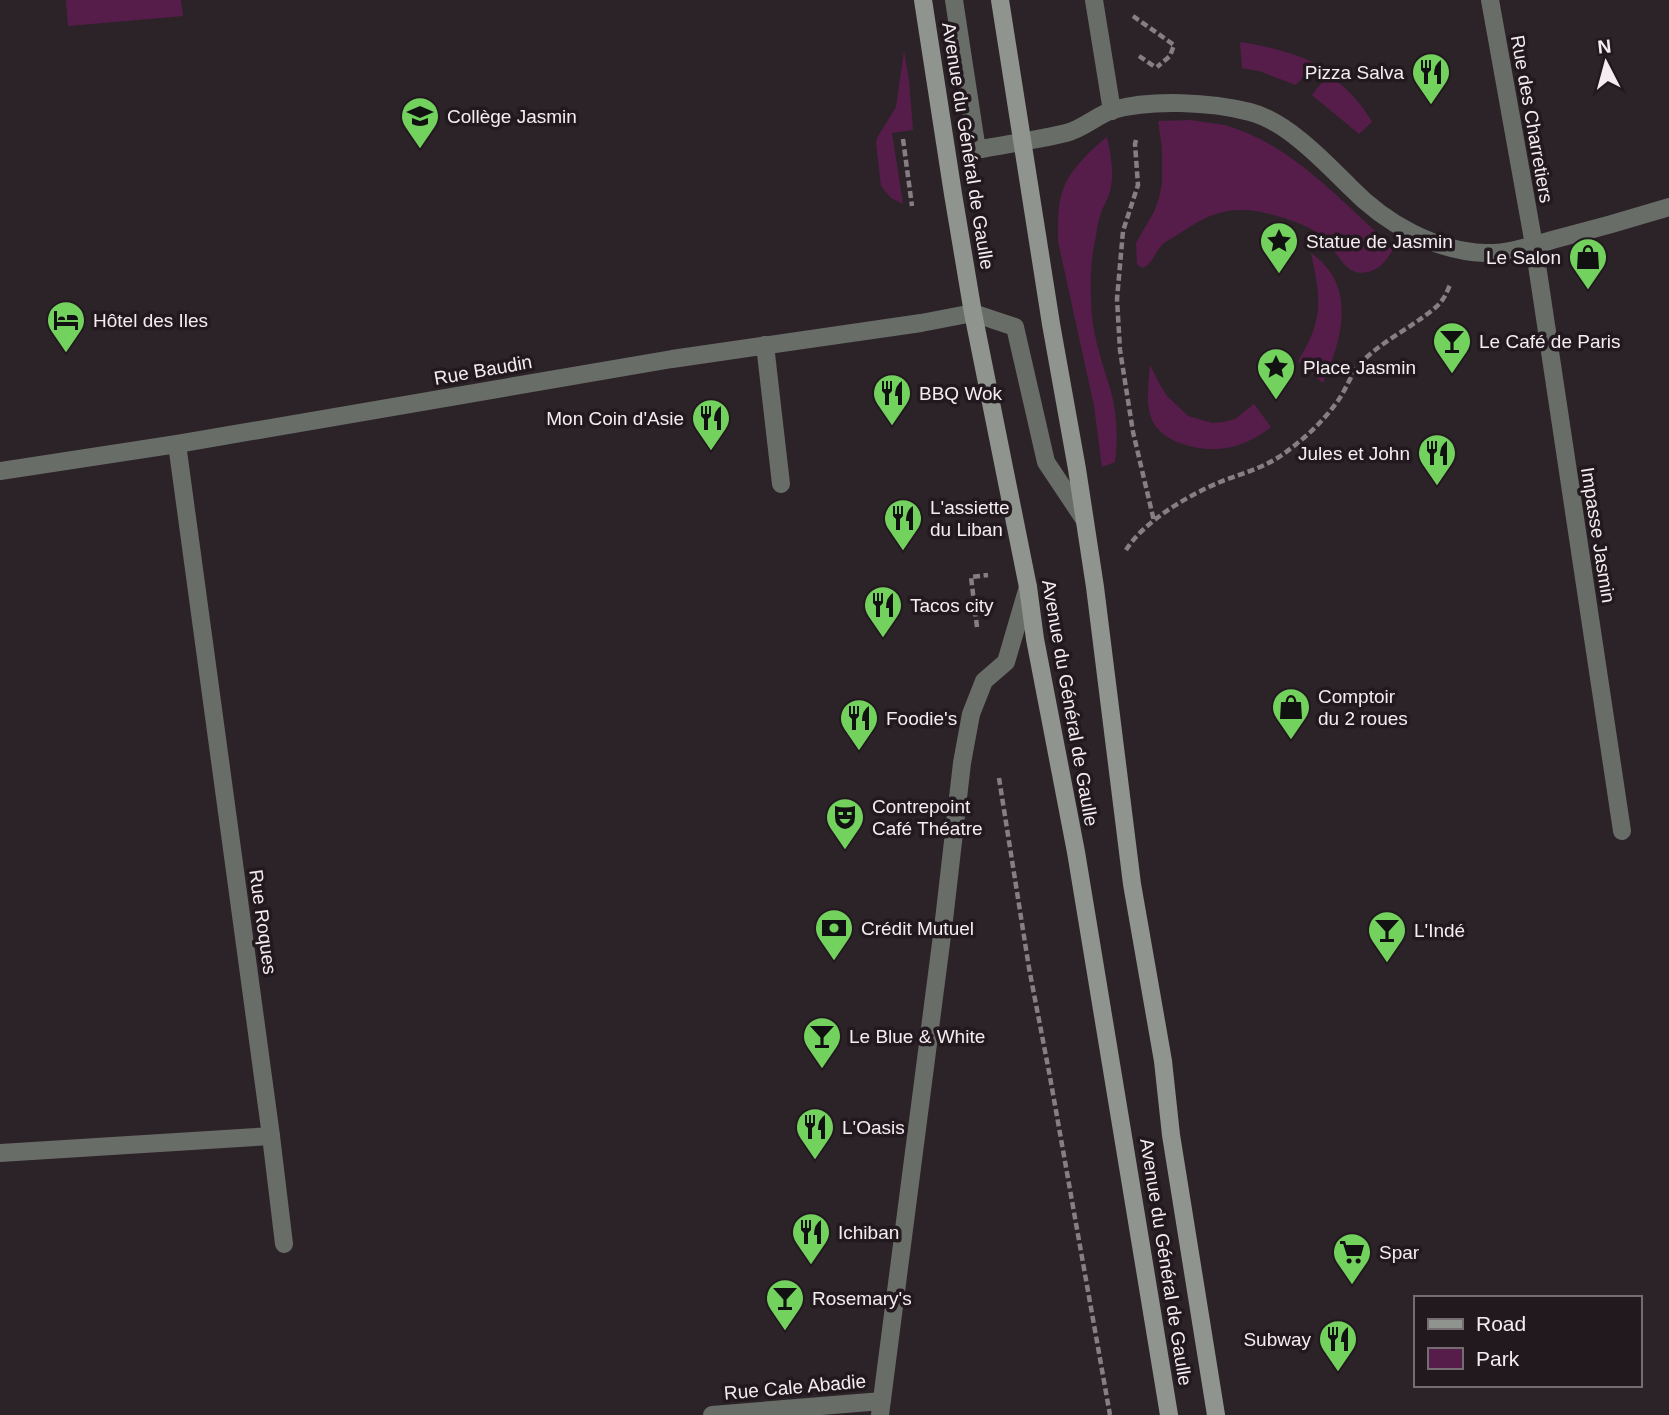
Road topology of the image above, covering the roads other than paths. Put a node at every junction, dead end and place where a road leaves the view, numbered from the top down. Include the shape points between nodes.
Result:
1 (923, 0) edge
2 (954, 0) edge
3 (1000, 0) edge
4 (1094, 0) edge
5 (1490, 0) edge
6 (1112, 111) junction
7 (1021, 142) junction
8 (1669, 207) edge
9 (1534, 245) junction
10 (973, 313) junction
11 (765, 345) junction
12 (177, 444) junction
13 (0, 471) edge
14 (781, 484) dead end
15 (1084, 519) junction
16 (1028, 587) junction
17 (1622, 831) dead end
18 (271, 1136) junction
19 (0, 1153) edge
20 (284, 1244) dead end
21 (881, 1408) edge
22 (712, 1415) edge
23 (1169, 1415) edge
24 (1216, 1415) edge

1 - 10 main road, Avenue du Général de Gaulle
2 - 7 street via 977,150
3 - 7 main road, Avenue du Général de Gaulle
4 - 6 street
5 - 9 street, Rue des Charretiers
6 - 7 street via 1069,132
6 - 9 street via 1170,104 1219,105 1252,112 1275,122 1365,201 1428,241 1495,253
7 - 15 main road, Avenue du Général de Gaulle
8 - 9 street
9 - 17 street, Impasse Jasmin
10 - 11 street, Rue Baudin
10 - 15 street via 1015,327 1046,462
10 - 16 main road, Avenue du Général de Gaulle
11 - 12 street, Rue Baudin
11 - 14 street
12 - 13 street, Rue Baudin
12 - 18 street, Rue Roques
15 - 24 main road, Avenue du Général de Gaulle via 1132,884
16 - 21 street via 1006,662 984,681 971,714 962,763
16 - 23 main road, Avenue du Général de Gaulle
18 - 19 street
18 - 20 street, Rue Roques
21 - 22 street, Rue Cale Abadie

